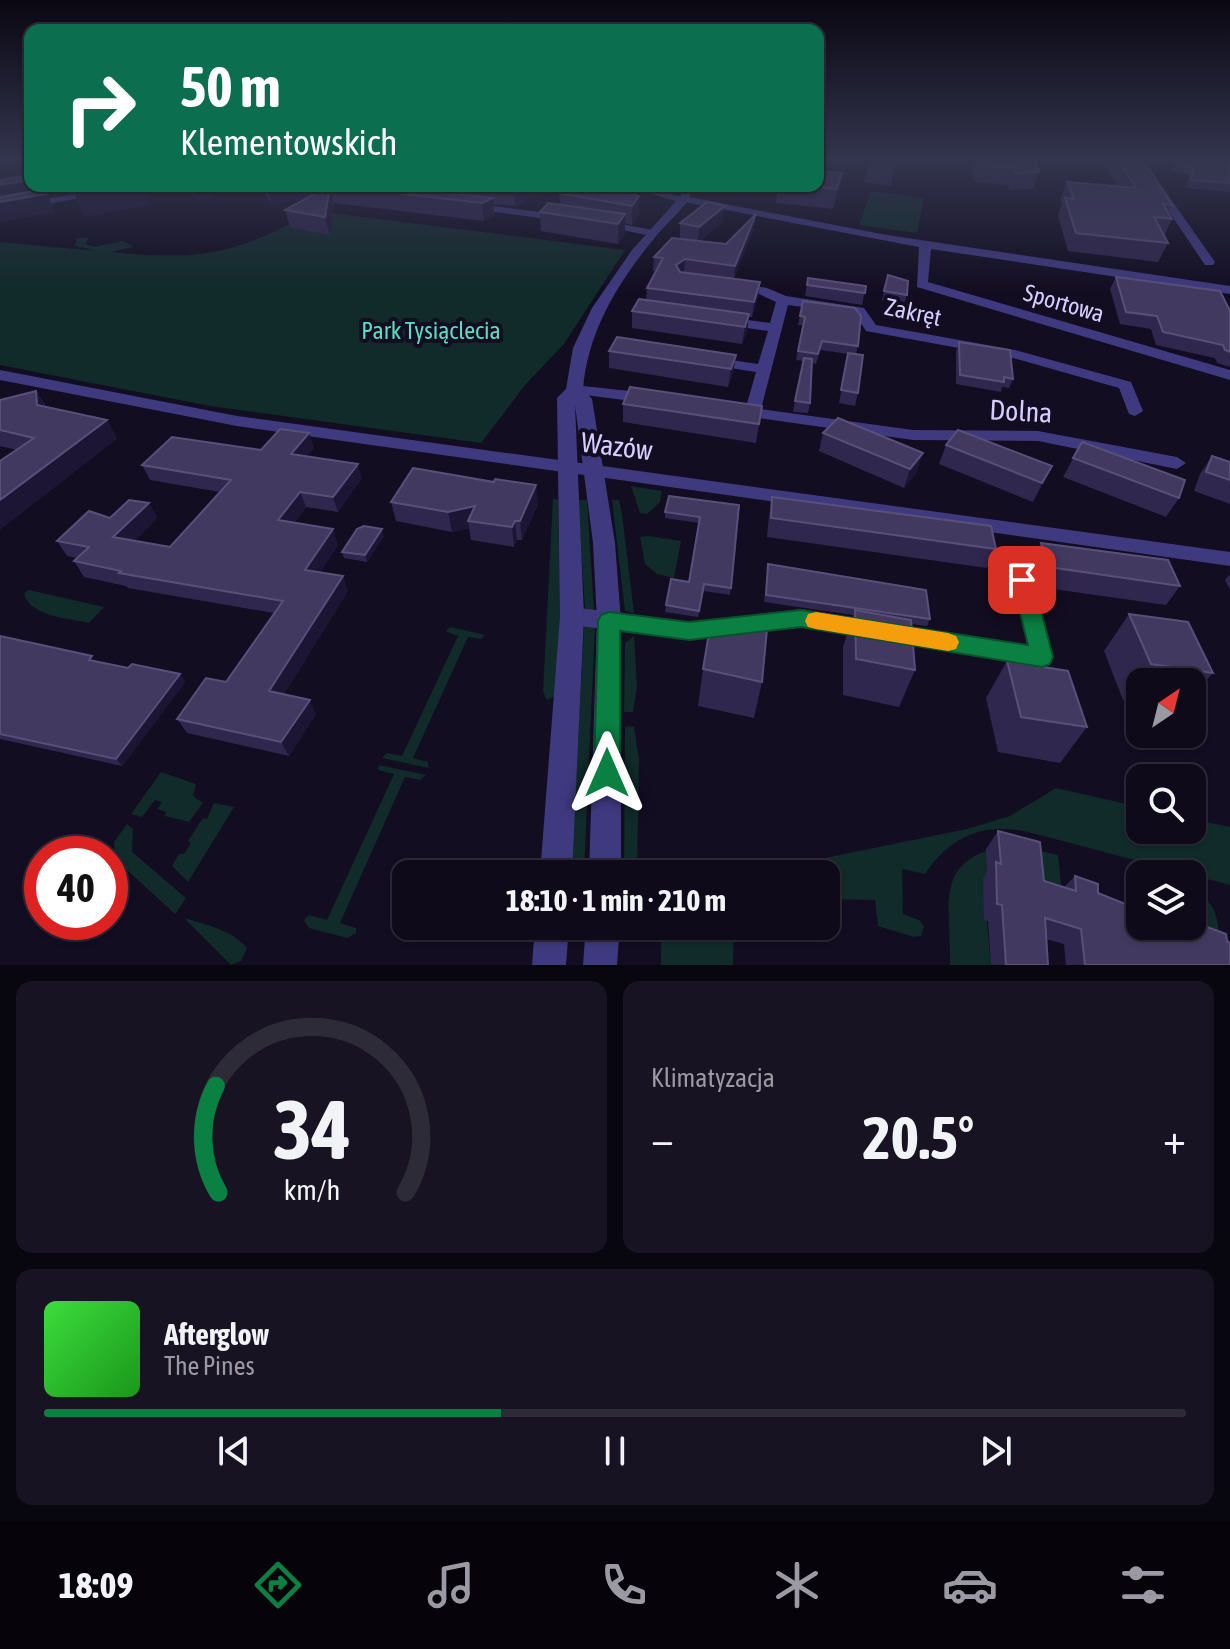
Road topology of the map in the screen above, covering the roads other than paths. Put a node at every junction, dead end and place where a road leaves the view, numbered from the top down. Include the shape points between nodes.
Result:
1 (40, 203) edge
2 (674, 203) edge
3 (701, 203) edge
4 (1168, 203) edge
5 (455, 204) edge
6 (0, 210) edge
7 (652, 233) junction
8 (925, 247) junction
9 (1209, 262) dead end
10 (715, 284) edge
11 (1230, 290) edge
12 (783, 300) junction
13 (714, 319) edge
14 (775, 328) junction
15 (688, 357) edge
16 (764, 369) junction
17 (0, 375) edge
18 (1230, 375) edge
19 (574, 390) junction
20 (659, 400) edge
21 (721, 409) edge
22 (1135, 411) dead end
23 (752, 414) junction
24 (1177, 463) dead end
25 (569, 469) junction
26 (596, 470) junction
27 (1230, 559) edge
28 (1018, 564) dead end
29 (572, 616) junction
30 (609, 621) junction
31 (557, 860) edge
32 (605, 860) edge
33 (551, 940) edge
34 (602, 940) edge
35 (549, 965) edge
36 (600, 965) edge

1 - 6 street
2 - 7 street via 672,217
3 - 8 street
4 - 9 street
5 - 7 street
7 - 19 street via 588,329 574,367
8 - 11 street
8 - 18 street, Sportowa via 921,284
10 - 12 street
12 - 14 street
12 - 22 street, Zakręt via 859,311 871,328 1015,354 1126,385
13 - 14 street
14 - 16 street
15 - 16 street
16 - 23 street
17 - 25 street, Wazów via 209,417
19 - 20 street
19 - 25 street via 566,398
19 - 26 street via 583,399
21 - 23 street, Dolna
23 - 24 street, Dolna via 913,435 1038,436
25 - 26 street, Wazów
25 - 29 street
26 - 27 street, Wazów
26 - 30 street
28 - 30 street via 1042,657 801,618 689,631
29 - 30 street
29 - 31 street
30 - 32 street
33 - 35 street
34 - 36 street

